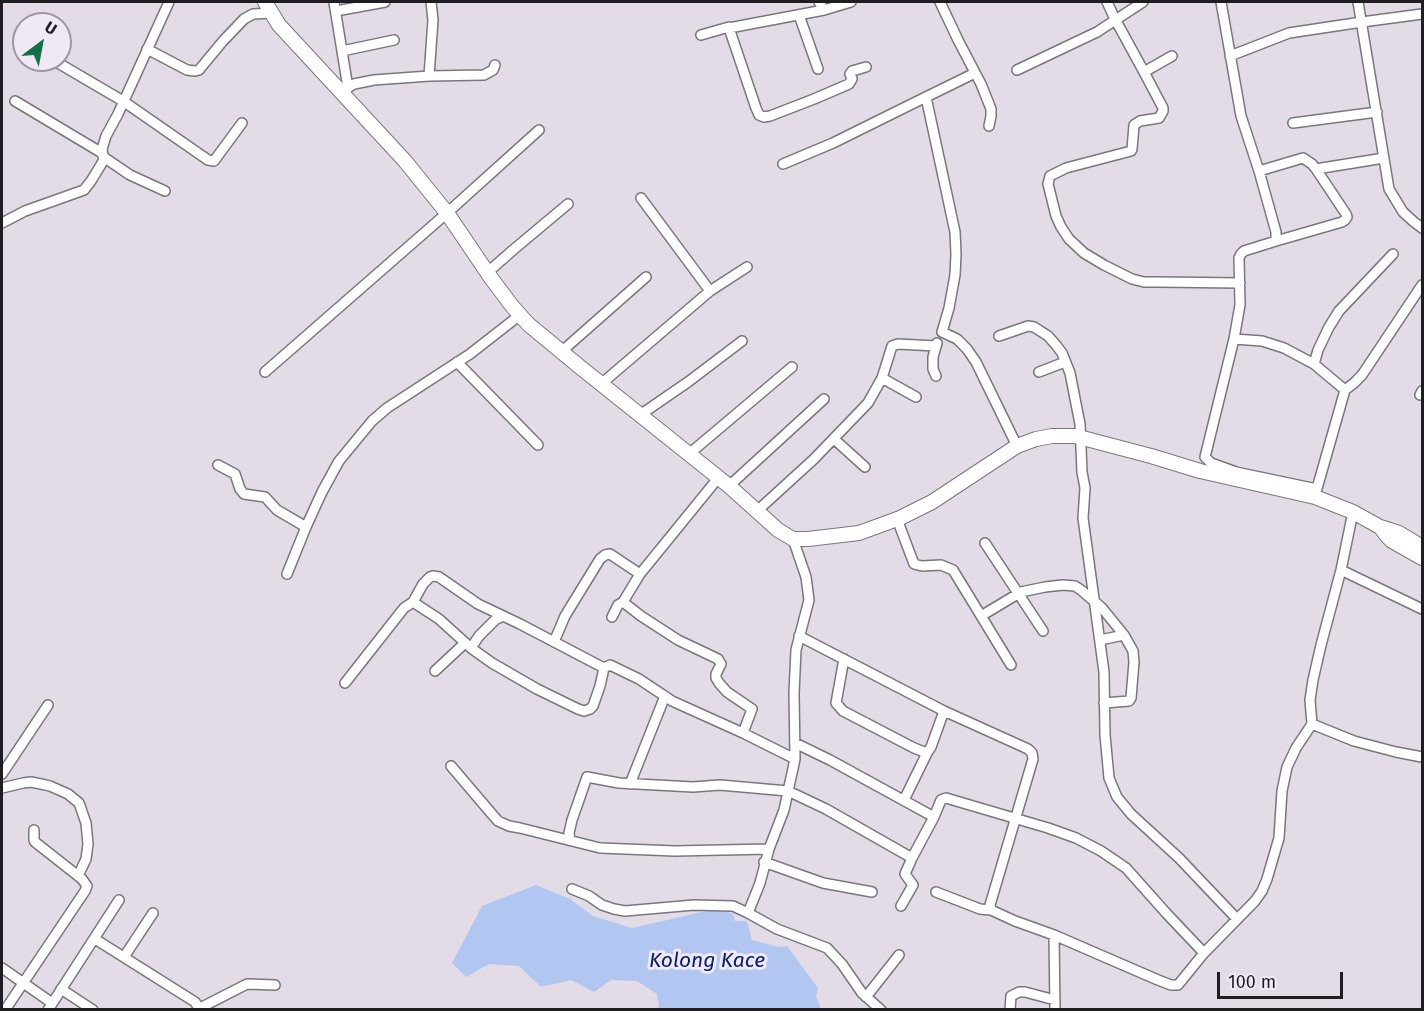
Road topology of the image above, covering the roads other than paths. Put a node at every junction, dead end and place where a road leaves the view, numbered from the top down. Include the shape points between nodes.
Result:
1 (169, 2) edge
2 (385, 2) edge
3 (431, 2) edge
4 (851, 2) edge
5 (940, 2) edge
6 (1107, 2) edge
7 (1143, 2) edge
8 (1221, 2) edge
9 (1358, 2) edge
10 (335, 6) edge
11 (821, 6) edge
12 (269, 7) edge
13 (1422, 14) edge
14 (799, 15) junction
15 (1115, 19) junction
16 (1362, 21) junction
17 (729, 27) junction
18 (700, 35) dead end
19 (394, 40) dead end
20 (147, 49) junction
21 (342, 51) junction
22 (1172, 56) dead end
23 (1230, 56) junction
24 (495, 65) dead end
25 (866, 67) dead end
26 (819, 69) dead end
27 (1017, 70) dead end
28 (72, 71) edge
29 (1144, 72) junction
30 (975, 73) junction
31 (429, 76) junction
32 (345, 90) junction
33 (926, 97) junction
34 (15, 100) dead end
35 (123, 101) junction
36 (1377, 112) junction
37 (242, 123) dead end
38 (1293, 123) dead end
39 (989, 126) dead end
40 (539, 130) dead end
41 (104, 155) junction
42 (1384, 158) junction
43 (783, 164) dead end
44 (1316, 169) junction
45 (1259, 171) junction
46 (165, 191) dead end
47 (641, 198) dead end
48 (568, 204) dead end
49 (447, 213) junction
50 (2, 223) edge
51 (1422, 228) edge
52 (1276, 241) junction
53 (1393, 254) dead end
54 (747, 267) dead end
55 (488, 272) junction
56 (646, 277) dead end
57 (1240, 283) junction
58 (1422, 285) edge
59 (710, 291) junction
60 (520, 315) junction
61 (942, 332) junction
62 (999, 336) dead end
63 (1234, 339) junction
64 (742, 341) dead end
65 (936, 346) junction
66 (561, 352) junction
67 (457, 362) junction
68 (1065, 362) junction
69 (1314, 364) junction
70 (792, 367) dead end
71 (265, 372) dead end
72 (1039, 372) dead end
73 (936, 376) dead end
74 (882, 378) junction
75 (601, 384) junction
76 (1345, 390) junction
77 (916, 397) dead end
78 (824, 399) dead end
79 (640, 415) junction
80 (1081, 437) junction
81 (834, 440) junction
82 (538, 445) dead end
83 (1017, 446) junction
84 (689, 454) junction
85 (218, 465) dead end
86 (865, 467) dead end
87 (724, 482) junction
88 (1316, 493) junction
89 (757, 511) junction
90 (1353, 512) junction
91 (897, 519) junction
92 (306, 527) junction
93 (1380, 527) junction
94 (793, 539) junction
95 (985, 543) dead end
96 (1422, 547) edge
97 (1422, 558) edge
98 (1341, 570) junction
99 (287, 574) dead end
100 (640, 574) junction
101 (1018, 594) junction
102 (413, 602) junction
103 (623, 602) junction
104 (1094, 602) junction
105 (1422, 609) edge
106 (503, 616) junction
107 (981, 616) junction
108 (612, 617) dead end
109 (1043, 631) dead end
110 (1124, 635) junction
111 (799, 636) junction
112 (1100, 640) junction
113 (554, 642) junction
114 (468, 646) junction
115 (844, 659) junction
116 (1011, 666) dead end
117 (604, 668) junction
118 (435, 670) dead end
119 (345, 683) dead end
120 (665, 696) junction
121 (1104, 703) junction
122 (48, 705) dead end
123 (944, 711) junction
124 (1312, 724) junction
125 (743, 733) junction
126 (795, 743) junction
127 (927, 753) junction
128 (1422, 757) edge
129 (795, 759) junction
130 (451, 766) dead end
131 (2, 774) edge
132 (630, 784) junction
133 (2, 788) edge
134 (788, 791) junction
135 (904, 800) junction
136 (934, 817) junction
137 (1016, 818) junction
138 (34, 830) dead end
139 (570, 840) junction
140 (769, 849) junction
141 (912, 858) junction
142 (764, 862) junction
143 (78, 876) junction
144 (572, 889) dead end
145 (872, 892) dead end
146 (936, 892) dead end
147 (119, 900) dead end
148 (901, 906) dead end
149 (992, 910) junction
150 (153, 913) dead end
151 (748, 913) junction
152 (1238, 919) junction
153 (1054, 935) junction
154 (95, 939) junction
155 (1204, 953) junction
156 (899, 955) dead end
157 (124, 957) junction
158 (2, 968) edge
159 (23, 983) junction
160 (275, 985) dead end
161 (61, 989) junction
162 (866, 997) junction
163 (1055, 1005) edge
164 (50, 1006) edge
165 (200, 1009) edge
166 (5, 1010) edge
167 (93, 1010) edge
168 (881, 1010) edge
169 (1010, 1010) edge

1 - 20 street
2 - 10 street
3 - 31 street
4 - 11 street
5 - 30 street
6 - 15 street
7 - 15 street
8 - 23 street
9 - 16 street
10 - 21 street
11 - 14 street
12 - 20 street via 244,19 199,70 187,70
12 - 32 street via 279,25
13 - 16 street
14 - 17 street
14 - 26 street
15 - 27 street via 1097,32
15 - 29 street
16 - 23 street via 1289,33
16 - 36 street
17 - 18 street
17 - 25 street via 756,108 764,117 849,84 852,71
19 - 21 street
20 - 35 street
21 - 32 street
22 - 29 street
23 - 45 street via 1241,116
24 - 31 street via 484,75
28 - 35 street
29 - 57 street via 1163,108 1161,115 1134,125 1131,151 1050,176 1048,184 1061,227 1078,249 1132,279
30 - 33 street
30 - 39 street via 991,109
31 - 32 street via 374,80
32 - 49 street
33 - 43 street
33 - 61 street via 955,232 955,275
34 - 41 street
35 - 37 street via 211,161
35 - 41 street via 106,136
36 - 38 street
36 - 42 street
40 - 49 street
41 - 46 street via 130,175
41 - 50 street via 84,190
42 - 44 street
42 - 51 street via 1395,201
44 - 45 street via 1303,158
44 - 52 street via 1346,214 1345,220
45 - 52 street
47 - 59 street
48 - 55 street
49 - 55 street
49 - 71 street
52 - 57 street via 1241,254
53 - 69 street via 1339,311
54 - 59 street
55 - 60 street
56 - 66 street
57 - 63 street
58 - 76 street via 1362,375
59 - 75 street
60 - 66 street
60 - 67 street
61 - 65 street
61 - 83 street via 957,339 976,362
62 - 68 street via 1035,327 1048,336
63 - 69 street via 1262,341
63 - 88 street via 1205,457 1236,472
64 - 79 street
65 - 73 street
65 - 74 street via 892,345
66 - 75 street
67 - 82 street
67 - 92 street via 372,421 339,461
68 - 72 street
68 - 80 street
69 - 76 street
70 - 84 street
74 - 77 street
74 - 81 street via 868,403
75 - 79 street
76 - 88 street
78 - 87 street
79 - 84 street
80 - 83 street via 1052,436
80 - 88 street via 1200,471
80 - 104 street via 1083,518
81 - 86 street
81 - 89 street
83 - 91 street via 932,502
84 - 87 street
85 - 92 street via 235,474 244,494 265,497 277,510
87 - 89 street
87 - 100 street
88 - 90 street
89 - 94 street
90 - 93 street
90 - 98 street
91 - 94 street via 859,533
91 - 107 street via 914,564 941,565 953,570
92 - 99 street
93 - 96 street
93 - 97 street via 1392,541
94 - 111 street via 809,600
95 - 101 street
98 - 105 street
98 - 124 street via 1313,680
100 - 103 street
100 - 113 street via 610,554 605,555 565,616
101 - 104 street via 1045,587 1075,586
101 - 107 street
101 - 109 street
102 - 106 street via 423,584 433,576
102 - 114 street
102 - 119 street via 404,608
103 - 108 street
103 - 125 street via 678,640 718,658 718,683 752,709
104 - 110 street
104 - 112 street
106 - 113 street
106 - 114 street
107 - 116 street
110 - 112 street
110 - 121 street via 1133,651 1131,698
111 - 115 street
111 - 126 street
112 - 121 street
113 - 117 street
114 - 117 street via 537,689 584,711 595,700
114 - 118 street
115 - 123 street
115 - 127 street via 836,696 839,708
117 - 120 street via 613,666
120 - 125 street
120 - 132 street
121 - 152 street via 1109,778 1117,797
122 - 131 street
123 - 127 street
123 - 137 street via 1032,753
124 - 128 street via 1354,741
124 - 152 street via 1287,767 1279,838 1267,879
125 - 129 street
126 - 129 street
126 - 135 street
127 - 135 street
129 - 134 street
130 - 139 street via 498,821
132 - 134 street
132 - 139 street via 586,777
133 - 143 street via 31,782 50,786 79,803 88,844
134 - 140 street
134 - 141 street
135 - 136 street
136 - 137 street via 941,800 946,798
136 - 141 street
137 - 149 street via 990,905
137 - 155 street via 1076,838 1126,868
138 - 143 street via 35,842
139 - 140 street via 600,848
140 - 142 street
141 - 148 street via 904,874 913,885
142 - 145 street via 823,883
142 - 151 street
143 - 159 street via 87,886 85,891
144 - 151 street via 602,905 625,911 726,905
146 - 149 street
147 - 154 street
149 - 153 street
150 - 157 street
151 - 162 street via 827,948
152 - 155 street
153 - 155 street via 1175,986
153 - 163 street
154 - 157 street
154 - 161 street
156 - 162 street
157 - 165 street
158 - 159 street
159 - 164 street
159 - 166 street
160 - 165 street via 247,984
161 - 164 street
161 - 167 street
162 - 168 street
163 - 169 street via 1019,992 1011,996

